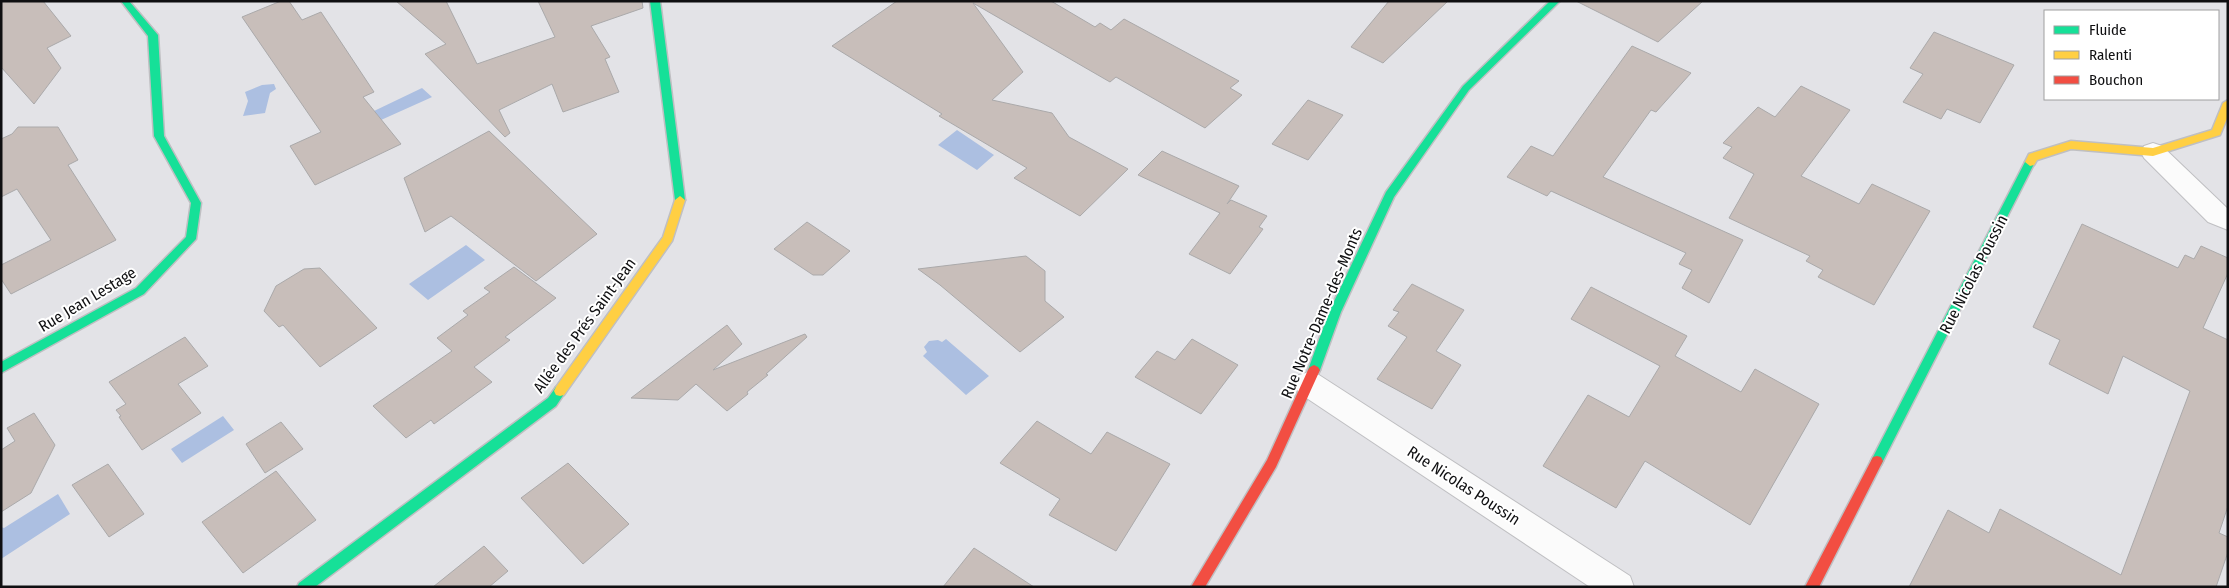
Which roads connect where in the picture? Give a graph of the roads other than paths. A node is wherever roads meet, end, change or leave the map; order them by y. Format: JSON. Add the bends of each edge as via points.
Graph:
{"nodes":[{"id":1,"x":655,"y":1,"type":"edge"},
{"id":2,"x":1556,"y":1,"type":"edge"},
{"id":3,"x":125,"y":2,"type":"edge"},
{"id":4,"x":2228,"y":103,"type":"edge"},
{"id":5,"x":2153,"y":152,"type":"junction"},
{"id":6,"x":2228,"y":220,"type":"edge"},
{"id":7,"x":1,"y":368,"type":"edge"},
{"id":8,"x":1309,"y":384,"type":"junction"},
{"id":9,"x":304,"y":587,"type":"edge"},
{"id":10,"x":1198,"y":587,"type":"edge"},
{"id":11,"x":1618,"y":587,"type":"edge"},
{"id":12,"x":1812,"y":587,"type":"edge"}],
"edges":[{"from":1,"to":9,"type":"street","name":"Allée des Prés Saint-Jean","via":[[680,200],[668,238],[552,402]]},
{"from":2,"to":8,"type":"street","name":"Rue Notre-Dame-des-Monts","via":[[1466,88],[1390,195],[1336,312]]},
{"from":3,"to":7,"type":"street","name":"Rue Jean Lestage","via":[[153,35],[159,136],[196,203],[191,239],[140,291]]},
{"from":4,"to":5,"type":"street","name":"Rue Nicolas Poussin","via":[[2216,132]]},
{"from":5,"to":6,"type":"street","via":[[2217,215]]},
{"from":5,"to":12,"type":"street","name":"Rue Nicolas Poussin","via":[[2071,145],[2033,156]]},
{"from":8,"to":10,"type":"street","name":"Rue Notre-Dame-des-Monts","via":[[1272,463]]},
{"from":8,"to":11,"type":"street","name":"Rue Nicolas Poussin"}]}
